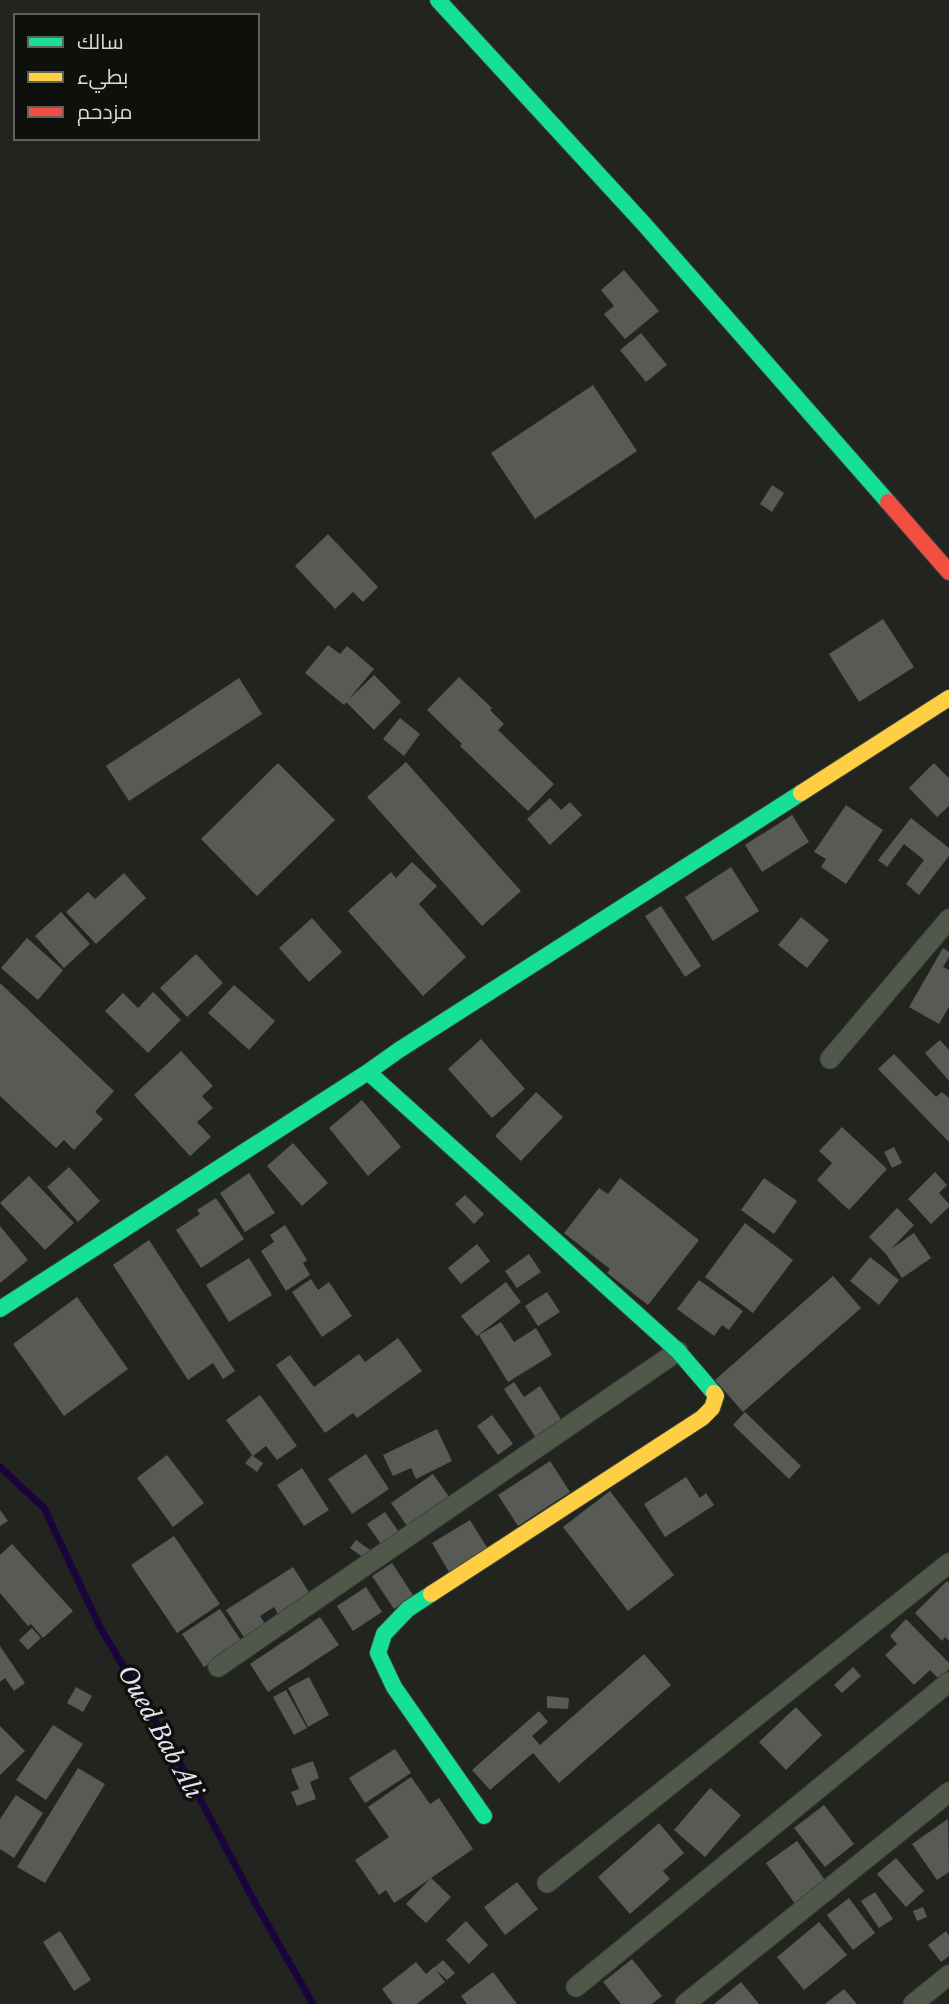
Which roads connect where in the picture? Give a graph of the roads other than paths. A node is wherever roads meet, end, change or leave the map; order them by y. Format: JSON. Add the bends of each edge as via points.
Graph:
{"nodes":[{"id":1,"x":438,"y":0,"type":"edge"},
{"id":2,"x":949,"y":572,"type":"edge"},
{"id":3,"x":949,"y":698,"type":"edge"},
{"id":4,"x":949,"y":919,"type":"edge"},
{"id":5,"x":830,"y":1059,"type":"dead end"},
{"id":6,"x":368,"y":1072,"type":"junction"},
{"id":7,"x":0,"y":1309,"type":"edge"},
{"id":8,"x":678,"y":1351,"type":"junction"},
{"id":9,"x":949,"y":1563,"type":"edge"},
{"id":10,"x":218,"y":1667,"type":"dead end"},
{"id":11,"x":949,"y":1682,"type":"edge"},
{"id":12,"x":949,"y":1792,"type":"edge"},
{"id":13,"x":484,"y":1816,"type":"dead end"},
{"id":14,"x":547,"y":1883,"type":"dead end"},
{"id":15,"x":949,"y":1975,"type":"edge"},
{"id":16,"x":576,"y":1987,"type":"dead end"},
{"id":17,"x":685,"y":2004,"type":"edge"},
{"id":18,"x":913,"y":2004,"type":"edge"}],
"edges":[{"from":1,"to":2,"type":"street","via":[[644,224]]},
{"from":3,"to":6,"type":"street"},
{"from":4,"to":5,"type":"street"},
{"from":6,"to":7,"type":"street"},
{"from":6,"to":8,"type":"street"},
{"from":8,"to":10,"type":"street"},
{"from":8,"to":13,"type":"street","via":[[716,1396],[702,1418],[408,1609],[384,1634],[378,1653],[394,1687]]},
{"from":9,"to":14,"type":"street"},
{"from":11,"to":16,"type":"street"},
{"from":12,"to":17,"type":"street"},
{"from":15,"to":18,"type":"street"}]}
